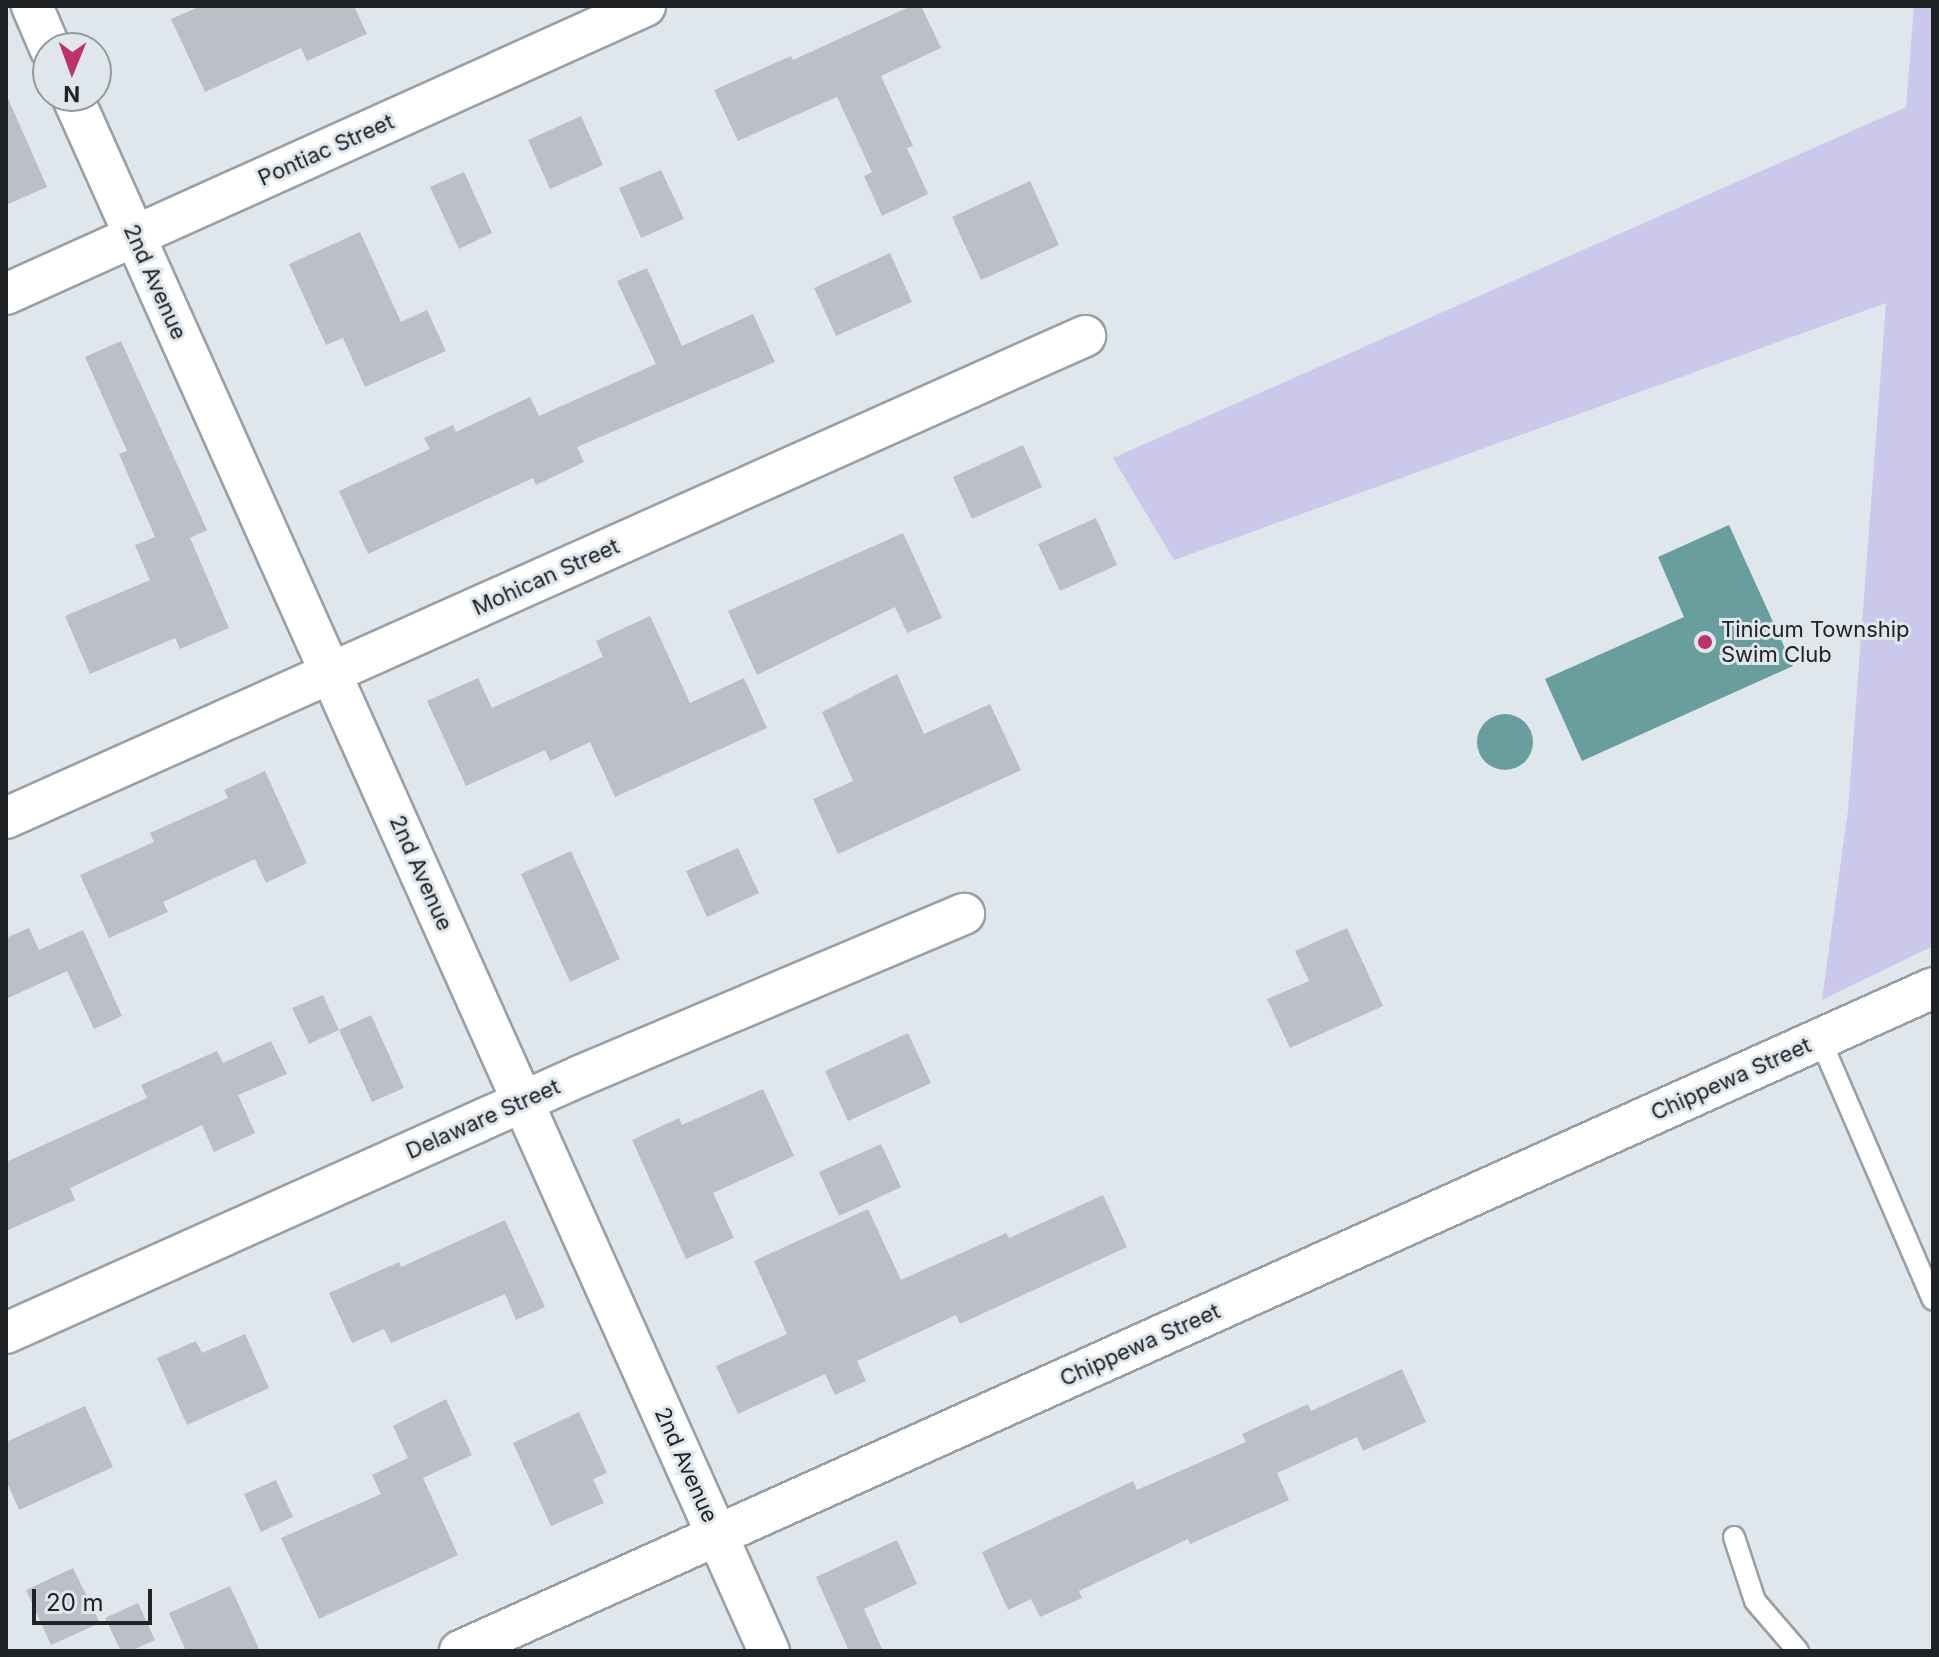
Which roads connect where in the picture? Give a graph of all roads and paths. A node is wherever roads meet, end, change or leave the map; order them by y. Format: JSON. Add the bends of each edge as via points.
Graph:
{"nodes":[{"id":1,"x":32,"y":6,"type":"edge"},
{"id":2,"x":645,"y":6,"type":"edge"},
{"id":3,"x":43,"y":32,"type":"edge"},
{"id":4,"x":79,"y":112,"type":"edge"},
{"id":5,"x":135,"y":236,"type":"junction"},
{"id":6,"x":6,"y":294,"type":"edge"},
{"id":7,"x":1085,"y":336,"type":"dead end"},
{"id":8,"x":331,"y":673,"type":"junction"},
{"id":9,"x":6,"y":818,"type":"edge"},
{"id":10,"x":964,"y":914,"type":"dead end"},
{"id":11,"x":1933,"y":988,"type":"edge"},
{"id":12,"x":1820,"y":1039,"type":"junction"},
{"id":13,"x":523,"y":1101,"type":"junction"},
{"id":14,"x":1933,"y":1300,"type":"edge"},
{"id":15,"x":6,"y":1333,"type":"edge"},
{"id":16,"x":717,"y":1535,"type":"junction"},
{"id":17,"x":1734,"y":1537,"type":"dead end"},
{"id":18,"x":460,"y":1651,"type":"edge"},
{"id":19,"x":769,"y":1651,"type":"edge"},
{"id":20,"x":1798,"y":1651,"type":"edge"}],
"edges":[{"from":1,"to":3,"type":"street"},
{"from":2,"to":5,"type":"street","name":"Pontiac Street"},
{"from":4,"to":5,"type":"street","name":"2nd Avenue"},
{"from":5,"to":6,"type":"street","name":"Pontiac Street"},
{"from":5,"to":8,"type":"street","name":"2nd Avenue"},
{"from":7,"to":8,"type":"street","name":"Mohican Street"},
{"from":8,"to":9,"type":"street","name":"Mohican Street"},
{"from":8,"to":13,"type":"street","name":"2nd Avenue"},
{"from":10,"to":13,"type":"street","name":"Delaware Street"},
{"from":11,"to":12,"type":"street"},
{"from":12,"to":14,"type":"lane"},
{"from":12,"to":16,"type":"street","name":"Chippewa Street"},
{"from":13,"to":15,"type":"street","name":"Delaware Street"},
{"from":13,"to":16,"type":"street","name":"2nd Avenue"},
{"from":16,"to":18,"type":"street","name":"Chippewa Street"},
{"from":16,"to":19,"type":"street","name":"2nd Avenue"},
{"from":17,"to":20,"type":"lane","via":[[1755,1601]]}]}
